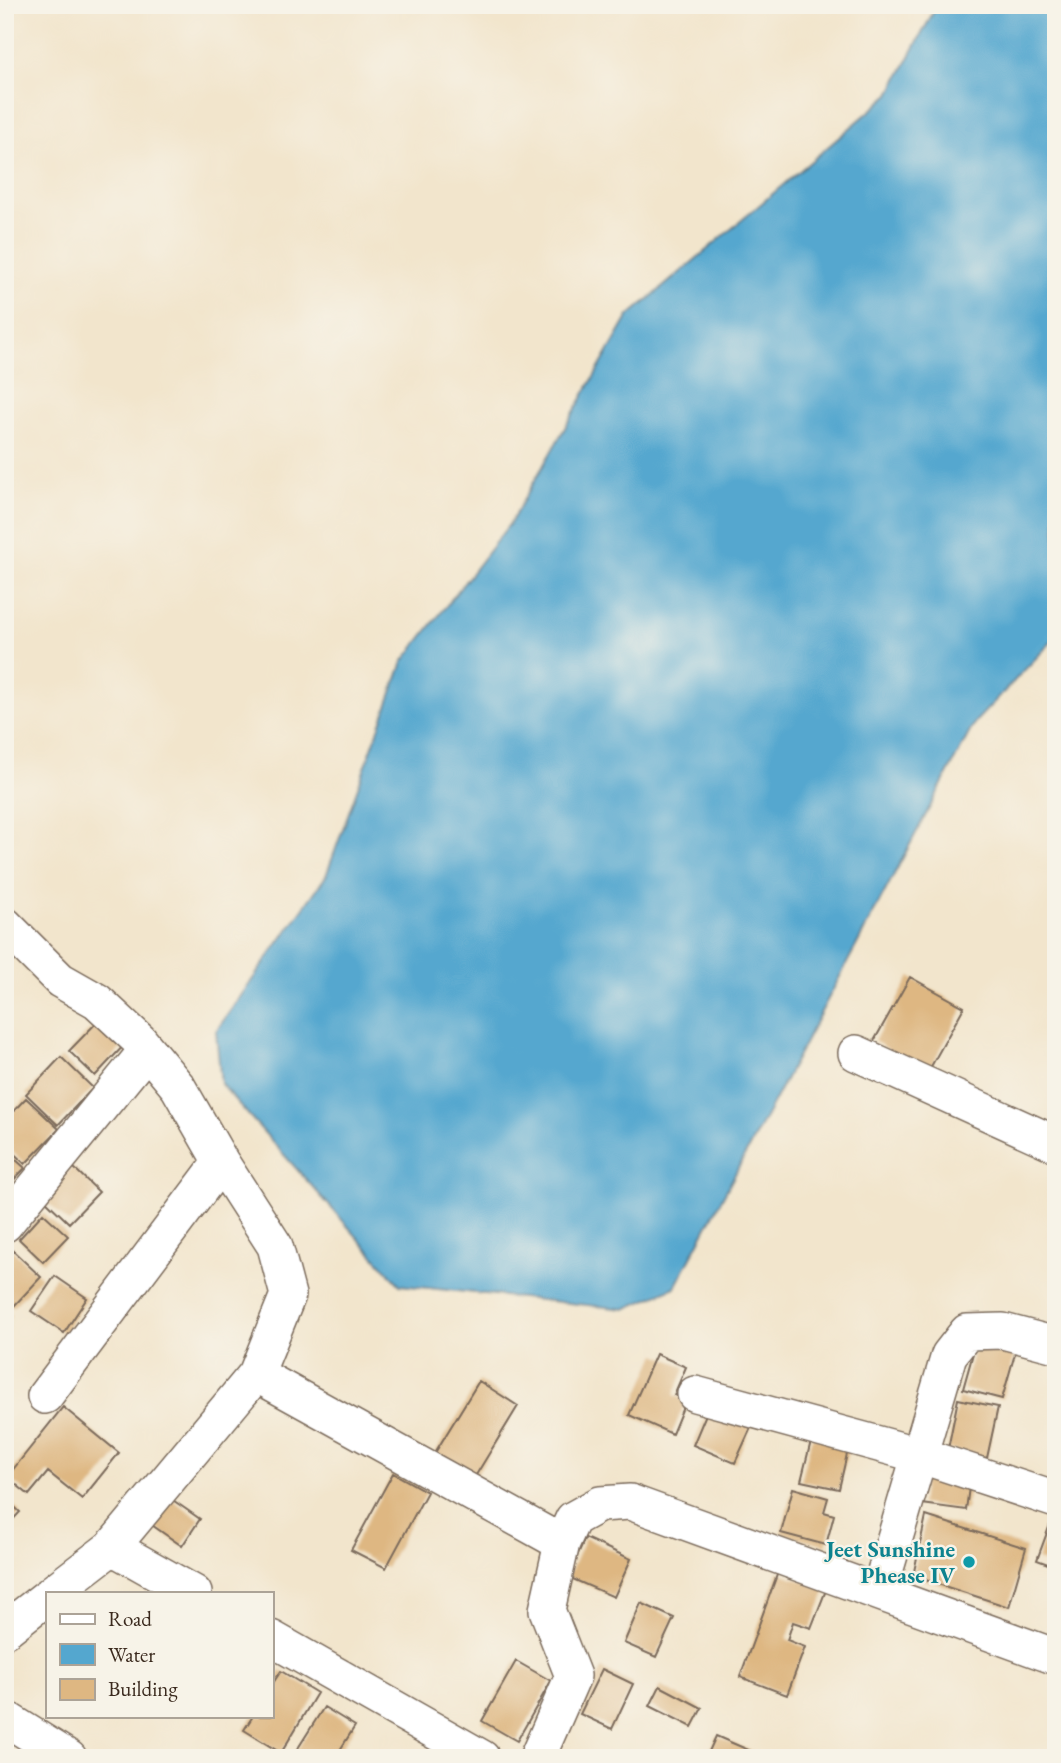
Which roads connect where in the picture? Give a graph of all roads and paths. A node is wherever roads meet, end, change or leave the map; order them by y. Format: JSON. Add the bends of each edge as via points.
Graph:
{"nodes":[{"id":1,"x":7,"y":932,"type":"edge"},
{"id":2,"x":147,"y":1050,"type":"junction"},
{"id":3,"x":856,"y":1053,"type":"dead end"},
{"id":4,"x":1056,"y":1144,"type":"edge"},
{"id":5,"x":220,"y":1162,"type":"junction"},
{"id":6,"x":5,"y":1224,"type":"edge"},
{"id":7,"x":1056,"y":1345,"type":"edge"},
{"id":8,"x":256,"y":1374,"type":"junction"},
{"id":9,"x":695,"y":1394,"type":"dead end"},
{"id":10,"x":45,"y":1396,"type":"dead end"},
{"id":11,"x":919,"y":1455,"type":"junction"},
{"id":12,"x":1056,"y":1500,"type":"edge"},
{"id":13,"x":562,"y":1543,"type":"junction"},
{"id":14,"x":112,"y":1546,"type":"junction"},
{"id":15,"x":53,"y":1592,"type":"edge"},
{"id":16,"x":192,"y":1592,"type":"edge"},
{"id":17,"x":879,"y":1592,"type":"junction"},
{"id":18,"x":46,"y":1598,"type":"edge"},
{"id":19,"x":5,"y":1630,"type":"edge"},
{"id":20,"x":273,"y":1638,"type":"edge"},
{"id":21,"x":1056,"y":1657,"type":"edge"},
{"id":22,"x":5,"y":1718,"type":"edge"},
{"id":23,"x":69,"y":1758,"type":"edge"},
{"id":24,"x":482,"y":1758,"type":"edge"},
{"id":25,"x":537,"y":1758,"type":"edge"}],
"edges":[{"from":1,"to":2,"type":"street","via":[[60,980],[97,1001]]},
{"from":2,"to":5,"type":"street","via":[[178,1087]]},
{"from":2,"to":6,"type":"street"},
{"from":3,"to":4,"type":"street"},
{"from":5,"to":8,"type":"street","via":[[275,1246],[288,1295]]},
{"from":5,"to":10,"type":"street"},
{"from":7,"to":11,"type":"street","via":[[1003,1331],[967,1332],[949,1355]]},
{"from":8,"to":13,"type":"street"},
{"from":8,"to":14,"type":"street"},
{"from":9,"to":11,"type":"street"},
{"from":11,"to":12,"type":"street"},
{"from":11,"to":17,"type":"street"},
{"from":13,"to":17,"type":"street","via":[[573,1519],[600,1504],[630,1502]]},
{"from":13,"to":25,"type":"street","via":[[547,1610],[573,1676]]},
{"from":14,"to":15,"type":"street"},
{"from":14,"to":16,"type":"street"},
{"from":17,"to":21,"type":"street"},
{"from":18,"to":19,"type":"street"},
{"from":20,"to":24,"type":"street"},
{"from":22,"to":23,"type":"street"}]}
